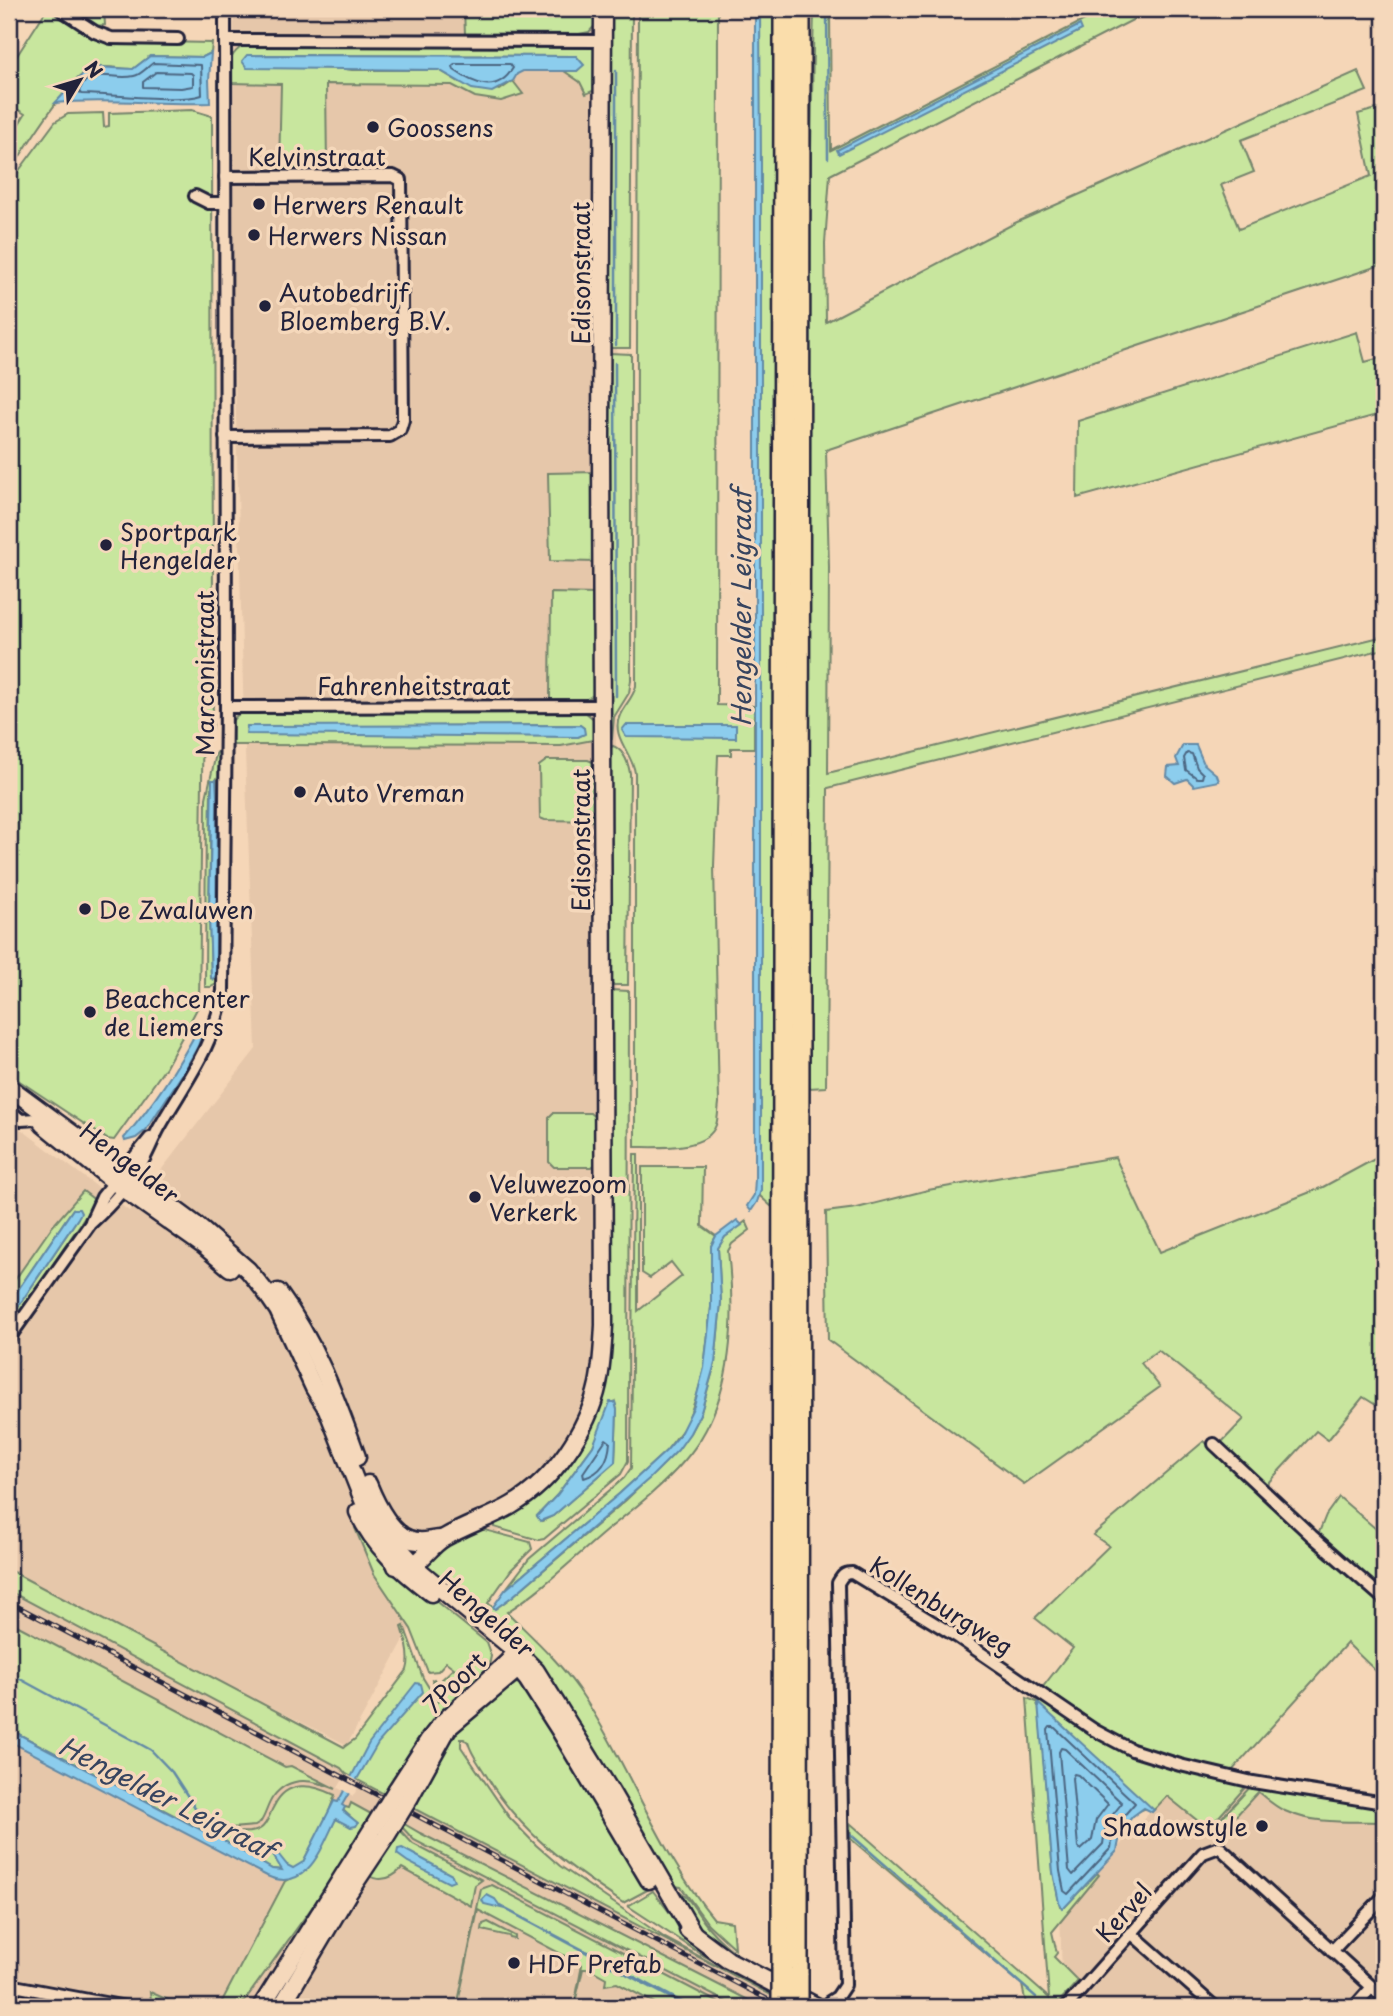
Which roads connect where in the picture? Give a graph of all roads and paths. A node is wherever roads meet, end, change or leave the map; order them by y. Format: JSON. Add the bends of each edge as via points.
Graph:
{"nodes":[{"id":1,"x":60,"y":9,"type":"edge"},
{"id":2,"x":225,"y":9,"type":"edge"},
{"id":3,"x":603,"y":9,"type":"edge"},
{"id":4,"x":783,"y":9,"type":"edge"},
{"id":5,"x":800,"y":9,"type":"edge"},
{"id":6,"x":178,"y":39,"type":"dead end"},
{"id":7,"x":225,"y":40,"type":"junction"},
{"id":8,"x":603,"y":41,"type":"junction"},
{"id":9,"x":225,"y":177,"type":"junction"},
{"id":10,"x":195,"y":196,"type":"dead end"},
{"id":11,"x":225,"y":203,"type":"junction"},
{"id":12,"x":225,"y":437,"type":"junction"},
{"id":13,"x":603,"y":705,"type":"junction"},
{"id":14,"x":226,"y":707,"type":"junction"},
{"id":15,"x":9,"y":1087,"type":"edge"},
{"id":16,"x":9,"y":1096,"type":"edge"},
{"id":17,"x":9,"y":1110,"type":"edge"},
{"id":18,"x":37,"y":1119,"type":"junction"},
{"id":19,"x":122,"y":1179,"type":"junction"},
{"id":20,"x":233,"y":1256,"type":"junction"},
{"id":21,"x":285,"y":1329,"type":"junction"},
{"id":22,"x":9,"y":1338,"type":"edge"},
{"id":23,"x":314,"y":1388,"type":"junction"},
{"id":24,"x":1214,"y":1444,"type":"dead end"},
{"id":25,"x":410,"y":1539,"type":"junction"},
{"id":26,"x":441,"y":1539,"type":"junction"},
{"id":27,"x":418,"y":1562,"type":"junction"},
{"id":28,"x":396,"y":1566,"type":"junction"},
{"id":29,"x":1384,"y":1599,"type":"edge"},
{"id":30,"x":518,"y":1662,"type":"junction"},
{"id":31,"x":1384,"y":1803,"type":"edge"},
{"id":32,"x":379,"y":1833,"type":"junction"},
{"id":33,"x":1384,"y":1896,"type":"edge"},
{"id":34,"x":1131,"y":1933,"type":"junction"},
{"id":35,"x":1332,"y":1951,"type":"junction"},
{"id":36,"x":790,"y":1971,"type":"junction"},
{"id":37,"x":9,"y":1985,"type":"edge"},
{"id":38,"x":1372,"y":1987,"type":"junction"},
{"id":39,"x":1384,"y":1998,"type":"edge"},
{"id":40,"x":813,"y":2005,"type":"edge"},
{"id":41,"x":126,"y":2007,"type":"edge"},
{"id":42,"x":261,"y":2007,"type":"edge"},
{"id":43,"x":281,"y":2007,"type":"edge"},
{"id":44,"x":782,"y":2007,"type":"edge"},
{"id":45,"x":1066,"y":2007,"type":"edge"},
{"id":46,"x":1215,"y":2007,"type":"edge"},
{"id":47,"x":1354,"y":2007,"type":"edge"}],
"edges":[{"from":1,"to":6,"type":"street","via":[[111,38]]},
{"from":2,"to":7,"type":"street","name":"Marconistraat"},
{"from":3,"to":8,"type":"street","name":"Edisonstraat"},
{"from":4,"to":36,"type":"highway"},
{"from":5,"to":36,"type":"highway"},
{"from":7,"to":8,"type":"street"},
{"from":7,"to":9,"type":"street","name":"Marconistraat"},
{"from":8,"to":13,"type":"street","name":"Edisonstraat"},
{"from":9,"to":11,"type":"street","name":"Marconistraat"},
{"from":9,"to":12,"type":"street","name":"Kelvinstraat","via":[[393,176],[401,180],[403,420],[400,430],[390,436]]},
{"from":10,"to":11,"type":"street","via":[[209,203]]},
{"from":11,"to":12,"type":"street","name":"Marconistraat"},
{"from":12,"to":14,"type":"street","name":"Marconistraat"},
{"from":13,"to":14,"type":"street","name":"Fahrenheitstraat"},
{"from":13,"to":26,"type":"street","name":"Edisonstraat","via":[[604,1325],[598,1385],[580,1431],[541,1482],[515,1503]]},
{"from":14,"to":19,"type":"street","name":"Marconistraat","via":[[223,991],[214,1031],[200,1061]]},
{"from":15,"to":19,"type":"street","name":"Hengelder"},
{"from":16,"to":18,"type":"street","name":"Hengelder"},
{"from":17,"to":18,"type":"street","name":"Hengelder","via":[[21,1119]]},
{"from":18,"to":19,"type":"street","name":"Hengelder"},
{"from":19,"to":20,"type":"street","name":"Hengelder","via":[[196,1225]]},
{"from":19,"to":21,"type":"street","name":"Hengelder","via":[[217,1256]]},
{"from":19,"to":22,"type":"street","name":"Marconistraat","via":[[102,1197],[90,1224]]},
{"from":20,"to":21,"type":"street","name":"Hengelder","via":[[265,1291]]},
{"from":20,"to":25,"type":"street","name":"Hengelder","via":[[244,1255],[255,1264],[301,1325],[318,1355],[372,1495],[384,1516]]},
{"from":21,"to":23,"type":"street","name":"Hengelder"},
{"from":23,"to":27,"type":"street","name":"Hengelder","via":[[373,1520]]},
{"from":23,"to":28,"type":"street","name":"Hengelder","via":[[360,1516]]},
{"from":24,"to":29,"type":"street"},
{"from":25,"to":26,"type":"street","name":"Hengelder"},
{"from":25,"to":27,"type":"street","name":"Hengelder","via":[[420,1552]]},
{"from":26,"to":27,"type":"street","name":"Edisonstraat"},
{"from":27,"to":28,"type":"street"},
{"from":27,"to":30,"type":"street","name":"Hengelder","via":[[440,1589],[482,1621]]},
{"from":28,"to":30,"type":"street","name":"Hengelder"},
{"from":30,"to":32,"type":"street","name":"7Poort","bridge":true,"via":[[443,1722],[428,1741]]},
{"from":30,"to":40,"type":"street","name":"Hengelder","via":[[552,1694],[694,1935],[727,1960]]},
{"from":31,"to":40,"type":"street","name":"Kollenburgweg","via":[[1254,1782],[1132,1750],[1094,1730],[959,1637],[846,1573],[838,1583],[845,1985],[837,1997]]},
{"from":32,"to":42,"type":"street","name":"7Poort"},
{"from":32,"to":43,"type":"street","name":"7Poort"},
{"from":33,"to":35,"type":"street"},
{"from":34,"to":35,"type":"street","name":"Kervel","via":[[1203,1853],[1219,1847]]},
{"from":34,"to":45,"type":"street","name":"Kervel"},
{"from":34,"to":46,"type":"street"},
{"from":35,"to":38,"type":"street"},
{"from":36,"to":40,"type":"highway","bridge":true},
{"from":36,"to":44,"type":"highway","bridge":true},
{"from":37,"to":41,"type":"street"},
{"from":38,"to":39,"type":"street"},
{"from":38,"to":47,"type":"street"}]}
